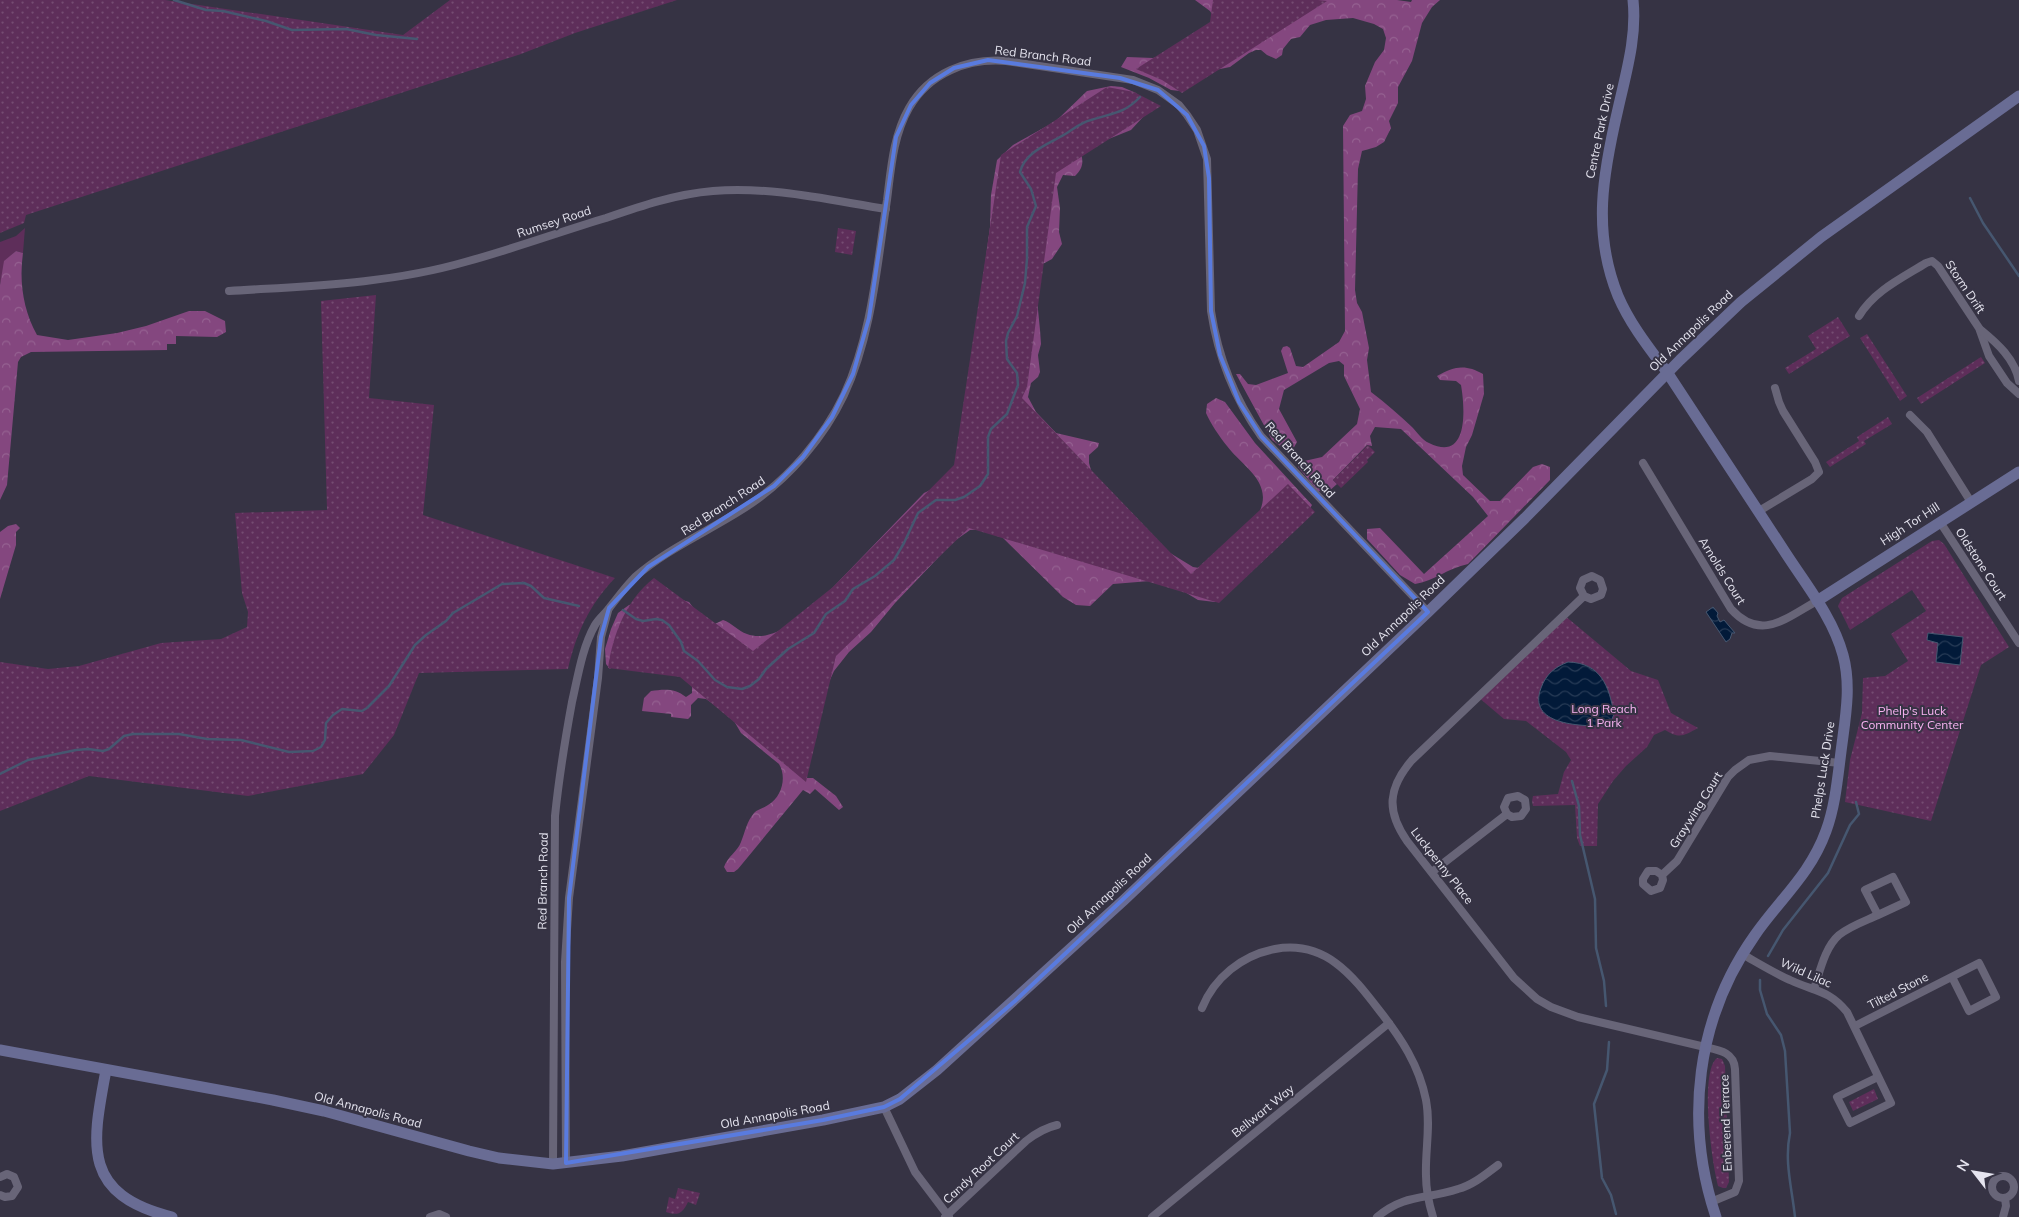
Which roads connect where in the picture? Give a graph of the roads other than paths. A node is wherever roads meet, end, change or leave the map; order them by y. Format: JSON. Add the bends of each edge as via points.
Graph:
{"nodes":[{"id":1,"x":1633,"y":0,"type":"edge"},
{"id":2,"x":2019,"y":96,"type":"edge"},
{"id":3,"x":886,"y":209,"type":"junction"},
{"id":4,"x":229,"y":291,"type":"dead end"},
{"id":5,"x":1859,"y":316,"type":"dead end"},
{"id":6,"x":1980,"y":328,"type":"junction"},
{"id":7,"x":1668,"y":372,"type":"junction"},
{"id":8,"x":2019,"y":381,"type":"edge"},
{"id":9,"x":1775,"y":388,"type":"dead end"},
{"id":10,"x":2019,"y":394,"type":"edge"},
{"id":11,"x":1910,"y":415,"type":"dead end"},
{"id":12,"x":1643,"y":463,"type":"dead end"},
{"id":13,"x":2019,"y":472,"type":"edge"},
{"id":14,"x":1971,"y":502,"type":"junction"},
{"id":15,"x":1759,"y":511,"type":"junction"},
{"id":16,"x":1940,"y":522,"type":"junction"},
{"id":17,"x":1584,"y":596,"type":"dead end"},
{"id":18,"x":1817,"y":600,"type":"junction"},
{"id":19,"x":609,"y":608,"type":"junction"},
{"id":20,"x":1428,"y":612,"type":"junction"},
{"id":21,"x":2019,"y":643,"type":"edge"},
{"id":22,"x":1840,"y":763,"type":"junction"},
{"id":23,"x":1507,"y":814,"type":"dead end"},
{"id":24,"x":1432,"y":872,"type":"junction"},
{"id":25,"x":1662,"y":875,"type":"dead end"},
{"id":26,"x":1878,"y":916,"type":"junction"},
{"id":27,"x":1742,"y":954,"type":"junction"},
{"id":28,"x":1952,"y":977,"type":"junction"},
{"id":29,"x":1814,"y":988,"type":"junction"},
{"id":30,"x":1202,"y":1008,"type":"dead end"},
{"id":31,"x":1389,"y":1023,"type":"junction"},
{"id":32,"x":1854,"y":1026,"type":"junction"},
{"id":33,"x":1705,"y":1046,"type":"junction"},
{"id":34,"x":0,"y":1050,"type":"edge"},
{"id":35,"x":106,"y":1070,"type":"junction"},
{"id":36,"x":1878,"y":1077,"type":"junction"},
{"id":37,"x":884,"y":1107,"type":"junction"},
{"id":38,"x":1057,"y":1126,"type":"dead end"},
{"id":39,"x":566,"y":1163,"type":"junction"},
{"id":40,"x":552,"y":1164,"type":"junction"},
{"id":41,"x":1498,"y":1165,"type":"dead end"},
{"id":42,"x":0,"y":1177,"type":"edge"},
{"id":43,"x":0,"y":1195,"type":"edge"},
{"id":44,"x":1428,"y":1195,"type":"junction"},
{"id":45,"x":2005,"y":1198,"type":"dead end"},
{"id":46,"x":1711,"y":1202,"type":"junction"},
{"id":47,"x":947,"y":1216,"type":"edge"},
{"id":48,"x":168,"y":1217,"type":"edge"},
{"id":49,"x":430,"y":1217,"type":"edge"},
{"id":50,"x":446,"y":1217,"type":"edge"},
{"id":51,"x":1152,"y":1217,"type":"edge"},
{"id":52,"x":1377,"y":1217,"type":"edge"},
{"id":53,"x":1433,"y":1217,"type":"edge"},
{"id":54,"x":1716,"y":1217,"type":"edge"},
{"id":55,"x":2003,"y":1217,"type":"edge"}],
"edges":[{"from":1,"to":7,"type":"main road","name":"Centre Park Drive","via":[[1633,39],[1603,182],[1602,230],[1618,296],[1640,336]]},
{"from":2,"to":7,"type":"main road","name":"Old Annapolis Road","via":[[1788,263],[1741,302]]},
{"from":3,"to":4,"type":"street","name":"Rumsey Road","via":[[786,194],[713,191],[642,206],[432,270],[331,285]]},
{"from":3,"to":19,"type":"street","name":"Red Branch Road","via":[[863,343],[843,398],[822,432],[774,486],[648,567],[634,578]]},
{"from":3,"to":20,"type":"street","name":"Red Branch Road","via":[[896,137],[905,115],[930,83],[954,68],[988,60],[1006,61],[1133,80],[1168,97],[1197,130],[1207,159],[1211,311],[1220,355],[1233,389],[1261,436]]},
{"from":5,"to":6,"type":"street","name":"Storm Drift","via":[[1879,293],[1932,261]]},
{"from":6,"to":8,"type":"street","name":"Storm Drift","via":[[2000,346]]},
{"from":6,"to":10,"type":"street","name":"Storm Drift","via":[[1989,356],[2007,383]]},
{"from":7,"to":15,"type":"main road","name":"Phelps Luck Drive"},
{"from":7,"to":20,"type":"main road","name":"Old Annapolis Road"},
{"from":9,"to":15,"type":"street","via":[[1783,411],[1819,472]]},
{"from":11,"to":14,"type":"street","via":[[1927,432]]},
{"from":12,"to":18,"type":"street","name":"Arnolds Court","via":[[1731,609],[1742,619],[1759,626],[1779,623]]},
{"from":13,"to":14,"type":"main road","name":"High Tor Hill"},
{"from":14,"to":16,"type":"main road","name":"High Tor Hill"},
{"from":15,"to":18,"type":"main road","name":"Phelps Luck Drive"},
{"from":16,"to":18,"type":"main road","name":"High Tor Hill"},
{"from":16,"to":21,"type":"street","name":"Oldstone Court"},
{"from":17,"to":24,"type":"street","name":"Luckpenny Place","via":[[1402,771],[1394,790],[1392,809],[1400,830]]},
{"from":18,"to":22,"type":"main road","name":"Phelps Luck Drive","via":[[1840,643],[1846,666],[1847,698]]},
{"from":19,"to":39,"type":"street","name":"Red Branch Road","via":[[601,637],[569,898],[565,962]]},
{"from":19,"to":40,"type":"street","name":"Red Branch Road","via":[[596,624],[583,654],[560,766],[554,852]]},
{"from":20,"to":37,"type":"main road","name":"Old Annapolis Road","via":[[988,1026],[916,1088]]},
{"from":22,"to":25,"type":"street","name":"Graywing Court","via":[[1770,756],[1741,765],[1728,777],[1677,861]]},
{"from":22,"to":27,"type":"main road","name":"Phelps Luck Drive","via":[[1832,813],[1819,848],[1797,884]]},
{"from":23,"to":24,"type":"street"},
{"from":24,"to":33,"type":"street","name":"Luckpenny Place","via":[[1514,978],[1537,999],[1578,1016]]},
{"from":26,"to":26,"type":"street","via":[[1865,890],[1893,877],[1906,902]]},
{"from":26,"to":29,"type":"street","via":[[1846,931],[1834,941]]},
{"from":27,"to":29,"type":"street","name":"Wild Lilac","via":[[1790,980]]},
{"from":27,"to":33,"type":"main road","name":"Phelps Luck Drive","via":[[1721,997]]},
{"from":28,"to":28,"type":"street","name":"Tilted Stone","via":[[1969,1011],[1996,997],[1979,963]]},
{"from":28,"to":32,"type":"street","name":"Tilted Stone"},
{"from":29,"to":32,"type":"street","name":"Wild Lilac","via":[[1840,1004]]},
{"from":30,"to":31,"type":"street","via":[[1214,985],[1243,960],[1268,950],[1294,948],[1322,954],[1345,969]]},
{"from":31,"to":44,"type":"street","via":[[1409,1052],[1424,1093],[1428,1121]]},
{"from":31,"to":51,"type":"street","name":"Bellwart Way"},
{"from":32,"to":36,"type":"street","name":"Wild Lilac"},
{"from":33,"to":46,"type":"main road","name":"Phelps Luck Drive","via":[[1698,1128],[1700,1156]]},
{"from":33,"to":46,"type":"street","name":"Enberend Terrace","via":[[1722,1051],[1735,1062],[1739,1181],[1735,1192]]},
{"from":34,"to":35,"type":"main road","name":"Old Annapolis Road"},
{"from":35,"to":40,"type":"main road","name":"Old Annapolis Road","via":[[273,1100],[499,1158]]},
{"from":35,"to":48,"type":"main road","via":[[96,1123],[99,1162],[104,1174],[125,1198]]},
{"from":36,"to":36,"type":"street","name":"Wild Lilac","via":[[1891,1103],[1850,1123],[1837,1097]]},
{"from":37,"to":39,"type":"main road","name":"Old Annapolis Road","via":[[622,1156]]},
{"from":37,"to":47,"type":"street","via":[[915,1172]]},
{"from":38,"to":47,"type":"street","name":"Candy Root Court","via":[[1042,1130],[1026,1141]]},
{"from":39,"to":40,"type":"main road","name":"Old Annapolis Road"},
{"from":41,"to":44,"type":"street","via":[[1459,1189]]},
{"from":42,"to":43,"type":"street","via":[[7,1174],[14,1177],[18,1187],[12,1196]]},
{"from":44,"to":52,"type":"street","via":[[1394,1204]]},
{"from":44,"to":53,"type":"street"},
{"from":45,"to":55,"type":"street"},
{"from":46,"to":54,"type":"main road","name":"Phelps Luck Drive"},
{"from":49,"to":50,"type":"street","via":[[439,1214]]}]}
